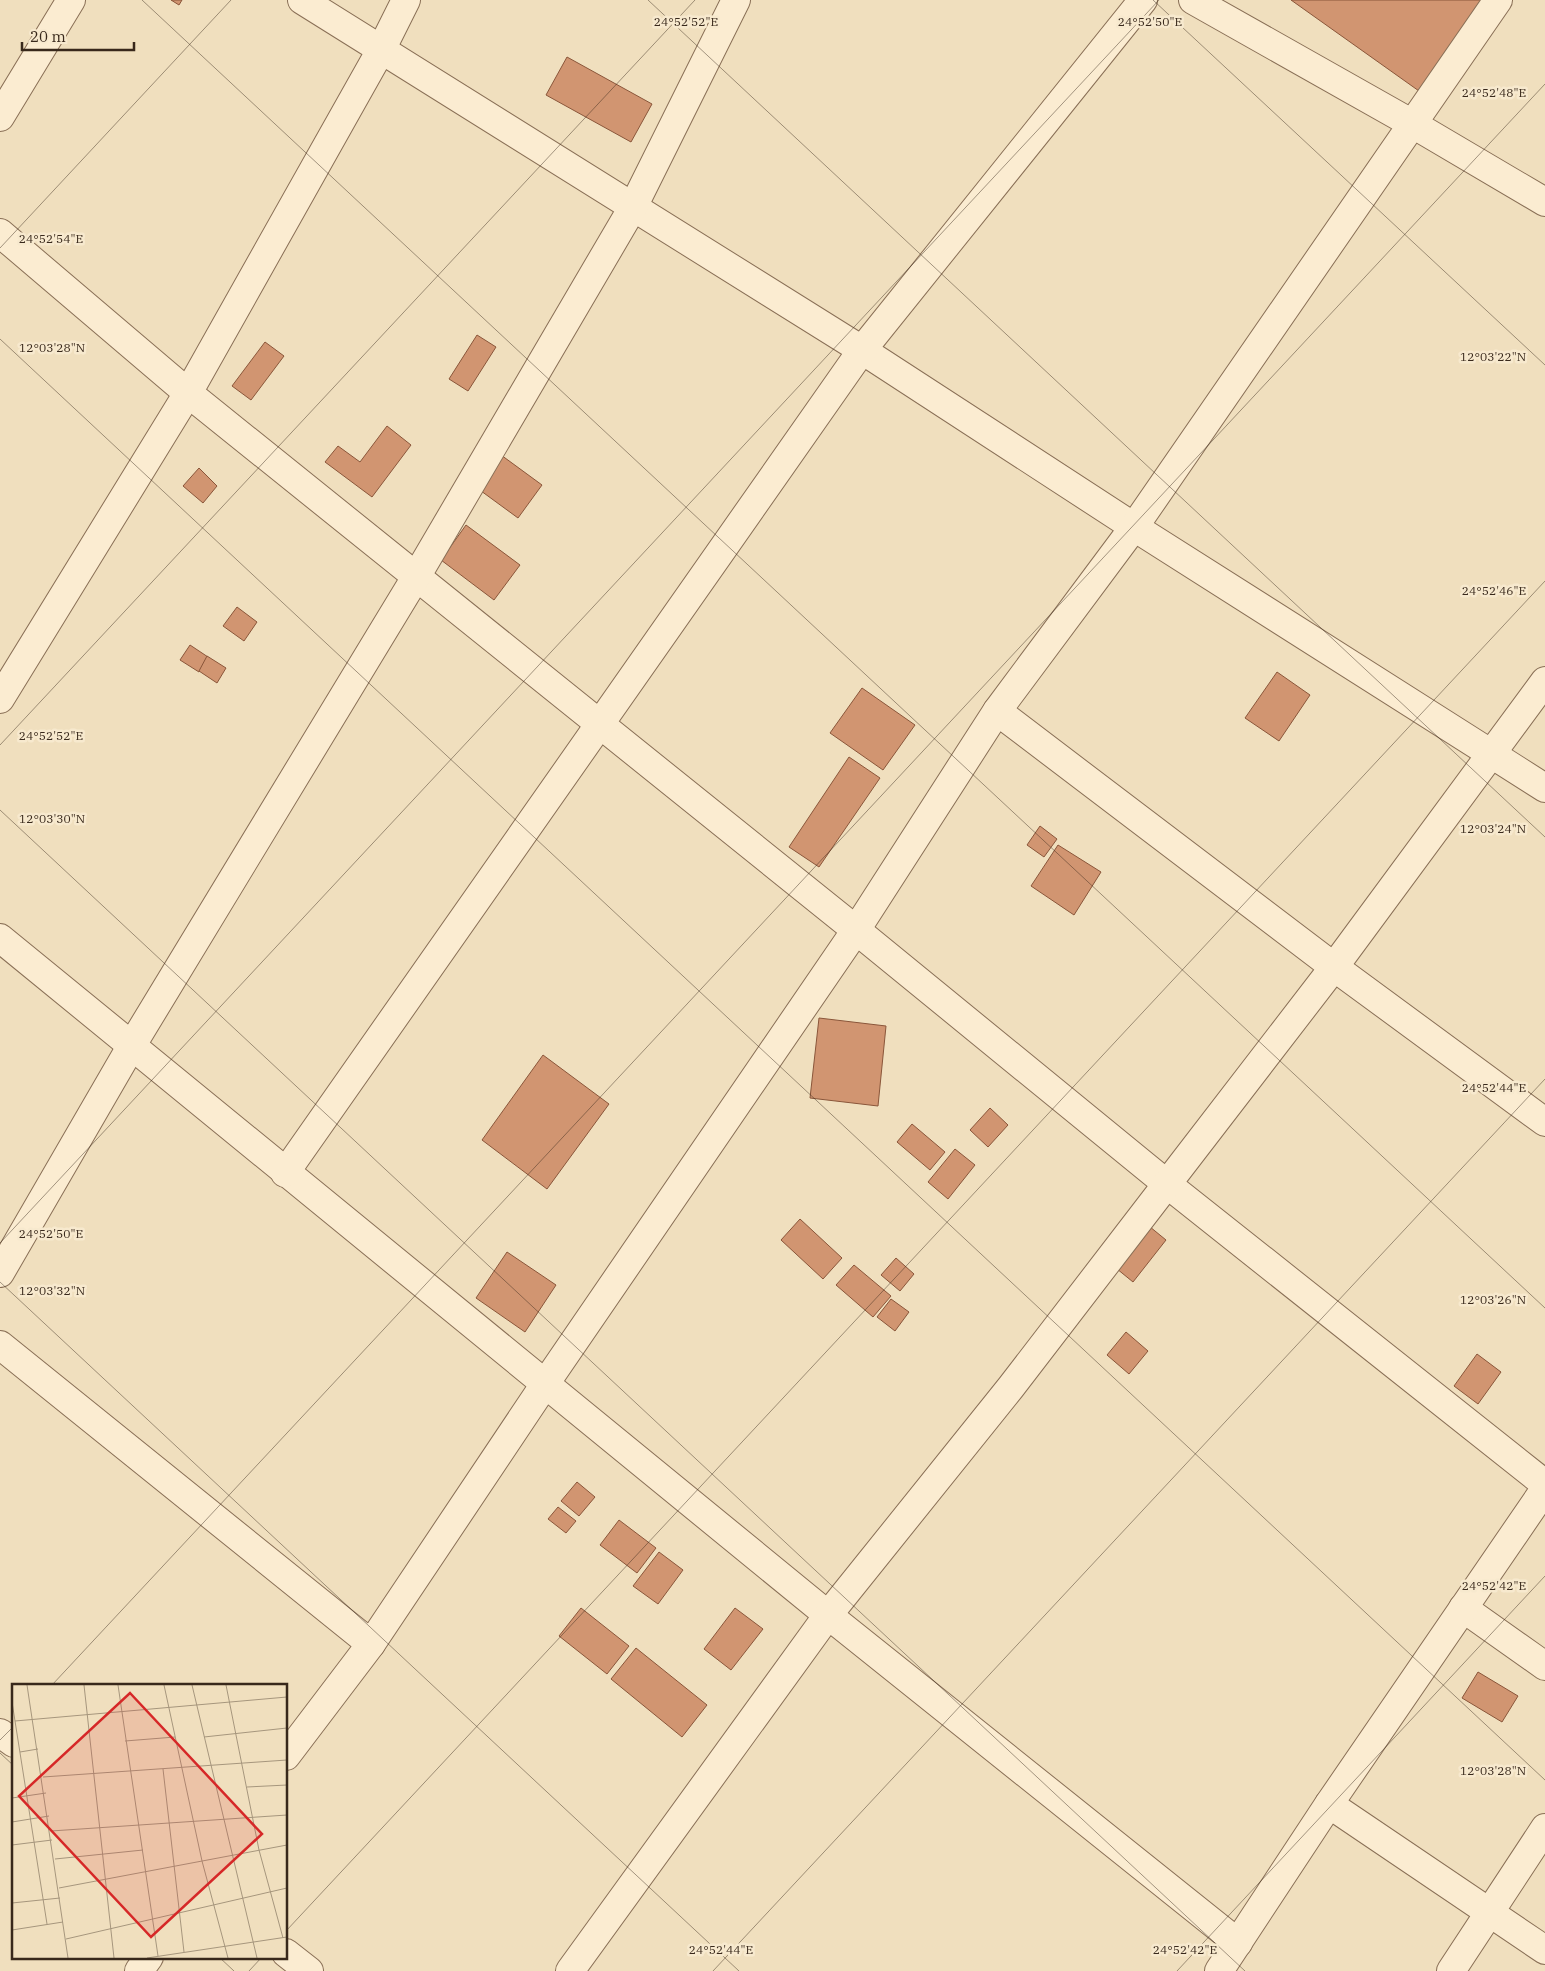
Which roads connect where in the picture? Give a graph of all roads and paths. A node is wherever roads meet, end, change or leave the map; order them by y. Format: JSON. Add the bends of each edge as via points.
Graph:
{"nodes":[{"id":1,"x":71,"y":0,"type":"edge"},
{"id":2,"x":302,"y":0,"type":"edge"},
{"id":3,"x":406,"y":0,"type":"edge"},
{"id":4,"x":736,"y":0,"type":"edge"},
{"id":5,"x":1143,"y":0,"type":"edge"},
{"id":6,"x":1193,"y":0,"type":"edge"},
{"id":7,"x":1498,"y":0,"type":"edge"},
{"id":8,"x":382,"y":48,"type":"junction"},
{"id":9,"x":0,"y":117,"type":"edge"},
{"id":10,"x":1411,"y":123,"type":"junction"},
{"id":11,"x":1545,"y":202,"type":"edge"},
{"id":12,"x":633,"y":207,"type":"junction"},
{"id":13,"x":0,"y":233,"type":"edge"},
{"id":14,"x":862,"y":350,"type":"junction"},
{"id":15,"x":188,"y":393,"type":"junction"},
{"id":16,"x":1134,"y":527,"type":"junction"},
{"id":17,"x":416,"y":577,"type":"junction"},
{"id":18,"x":1545,"y":681,"type":"edge"},
{"id":19,"x":0,"y":699,"type":"edge"},
{"id":20,"x":997,"y":710,"type":"junction"},
{"id":21,"x":599,"y":725,"type":"junction"},
{"id":22,"x":1492,"y":755,"type":"junction"},
{"id":23,"x":1545,"y":788,"type":"edge"},
{"id":24,"x":856,"y":930,"type":"junction"},
{"id":25,"x":0,"y":938,"type":"edge"},
{"id":26,"x":1334,"y":967,"type":"junction"},
{"id":27,"x":132,"y":1045,"type":"junction"},
{"id":28,"x":1545,"y":1122,"type":"edge"},
{"id":29,"x":285,"y":1173,"type":"junction"},
{"id":30,"x":1168,"y":1184,"type":"junction"},
{"id":31,"x":0,"y":1273,"type":"edge"},
{"id":32,"x":0,"y":1345,"type":"edge"},
{"id":33,"x":544,"y":1384,"type":"junction"},
{"id":34,"x":1545,"y":1484,"type":"edge"},
{"id":35,"x":1545,"y":1489,"type":"edge"},
{"id":36,"x":1463,"y":1608,"type":"junction"},
{"id":37,"x":828,"y":1615,"type":"junction"},
{"id":38,"x":371,"y":1644,"type":"junction"},
{"id":39,"x":1545,"y":1666,"type":"edge"},
{"id":40,"x":0,"y":1733,"type":"edge"},
{"id":41,"x":12,"y":1742,"type":"edge"},
{"id":42,"x":288,"y":1753,"type":"edge"},
{"id":43,"x":1329,"y":1804,"type":"junction"},
{"id":44,"x":1545,"y":1828,"type":"edge"},
{"id":45,"x":1491,"y":1912,"type":"junction"},
{"id":46,"x":1238,"y":1943,"type":"junction"},
{"id":47,"x":1545,"y":1950,"type":"edge"},
{"id":48,"x":288,"y":1955,"type":"edge"},
{"id":49,"x":148,"y":1958,"type":"edge"},
{"id":50,"x":139,"y":1971,"type":"edge"},
{"id":51,"x":309,"y":1971,"type":"edge"},
{"id":52,"x":570,"y":1971,"type":"edge"},
{"id":53,"x":1219,"y":1971,"type":"edge"},
{"id":54,"x":1451,"y":1971,"type":"edge"}],
"edges":[{"from":1,"to":9,"type":"street"},
{"from":2,"to":8,"type":"street"},
{"from":3,"to":8,"type":"street"},
{"from":4,"to":12,"type":"street"},
{"from":5,"to":14,"type":"street"},
{"from":6,"to":10,"type":"street"},
{"from":7,"to":10,"type":"street"},
{"from":8,"to":12,"type":"street"},
{"from":8,"to":15,"type":"street"},
{"from":10,"to":11,"type":"street"},
{"from":10,"to":16,"type":"street"},
{"from":12,"to":14,"type":"street"},
{"from":12,"to":17,"type":"street"},
{"from":13,"to":15,"type":"street"},
{"from":14,"to":16,"type":"street"},
{"from":14,"to":21,"type":"street"},
{"from":15,"to":17,"type":"street"},
{"from":15,"to":19,"type":"street"},
{"from":16,"to":20,"type":"street"},
{"from":16,"to":22,"type":"street"},
{"from":17,"to":21,"type":"street"},
{"from":17,"to":27,"type":"street"},
{"from":18,"to":22,"type":"street"},
{"from":20,"to":24,"type":"street"},
{"from":20,"to":26,"type":"street"},
{"from":21,"to":24,"type":"street"},
{"from":21,"to":29,"type":"street"},
{"from":22,"to":23,"type":"street"},
{"from":22,"to":26,"type":"street"},
{"from":24,"to":30,"type":"street"},
{"from":24,"to":33,"type":"street"},
{"from":25,"to":27,"type":"street"},
{"from":26,"to":28,"type":"street"},
{"from":26,"to":30,"type":"street"},
{"from":27,"to":29,"type":"street"},
{"from":27,"to":31,"type":"street"},
{"from":29,"to":33,"type":"street"},
{"from":30,"to":34,"type":"street"},
{"from":30,"to":37,"type":"street"},
{"from":32,"to":38,"type":"street"},
{"from":33,"to":37,"type":"street"},
{"from":33,"to":38,"type":"street"},
{"from":35,"to":36,"type":"street"},
{"from":36,"to":39,"type":"street"},
{"from":36,"to":43,"type":"street"},
{"from":37,"to":46,"type":"street"},
{"from":37,"to":52,"type":"street"},
{"from":38,"to":42,"type":"street"},
{"from":40,"to":41,"type":"street"},
{"from":43,"to":45,"type":"street"},
{"from":43,"to":46,"type":"street"},
{"from":44,"to":45,"type":"street"},
{"from":45,"to":47,"type":"street"},
{"from":45,"to":54,"type":"street"},
{"from":46,"to":53,"type":"street"},
{"from":48,"to":51,"type":"street"},
{"from":49,"to":50,"type":"street"}]}
